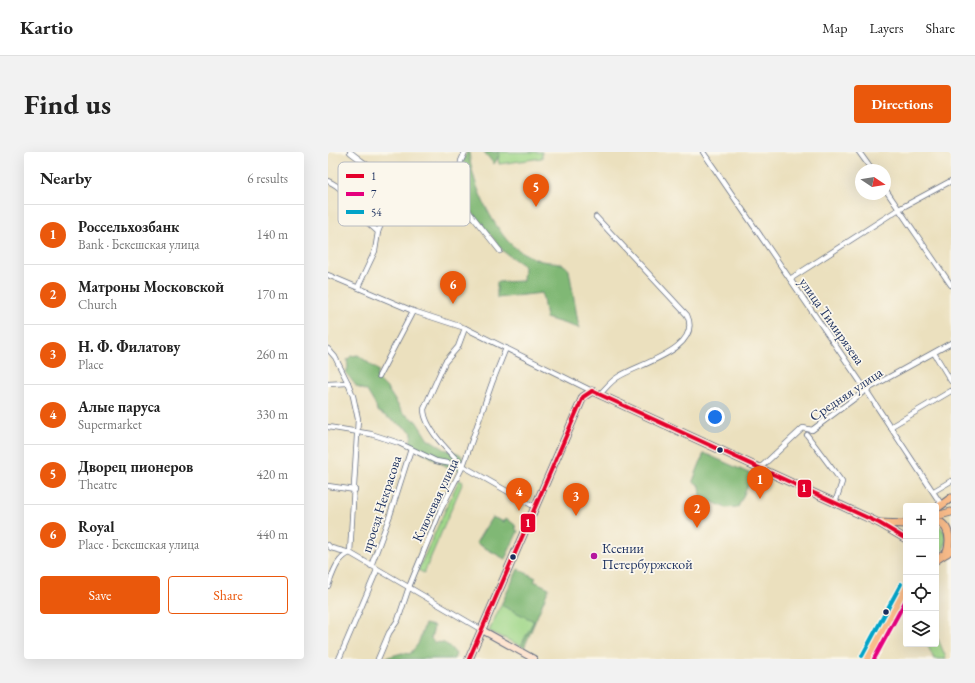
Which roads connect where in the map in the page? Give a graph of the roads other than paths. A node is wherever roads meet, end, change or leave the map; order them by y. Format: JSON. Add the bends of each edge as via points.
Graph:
{"nodes":[{"id":1,"x":350,"y":152,"type":"edge"},
{"id":2,"x":465,"y":152,"type":"edge"},
{"id":3,"x":702,"y":152,"type":"edge"},
{"id":4,"x":859,"y":152,"type":"edge"},
{"id":5,"x":361,"y":162,"type":"edge"},
{"id":6,"x":461,"y":162,"type":"edge"},
{"id":7,"x":868,"y":164,"type":"edge"},
{"id":8,"x":328,"y":181,"type":"edge"},
{"id":9,"x":951,"y":181,"type":"edge"},
{"id":10,"x":338,"y":186,"type":"edge"},
{"id":11,"x":891,"y":198,"type":"edge"},
{"id":12,"x":899,"y":209,"type":"junction"},
{"id":13,"x":470,"y":213,"type":"edge"},
{"id":14,"x":596,"y":217,"type":"dead end"},
{"id":15,"x":372,"y":226,"type":"edge"},
{"id":16,"x":380,"y":226,"type":"edge"},
{"id":17,"x":378,"y":232,"type":"junction"},
{"id":18,"x":500,"y":251,"type":"dead end"},
{"id":19,"x":328,"y":275,"type":"edge"},
{"id":20,"x":790,"y":279,"type":"junction"},
{"id":21,"x":951,"y":285,"type":"edge"},
{"id":22,"x":358,"y":287,"type":"junction"},
{"id":23,"x":413,"y":311,"type":"junction"},
{"id":24,"x":465,"y":328,"type":"junction"},
{"id":25,"x":951,"y":343,"type":"edge"},
{"id":26,"x":506,"y":348,"type":"junction"},
{"id":27,"x":329,"y":350,"type":"edge"},
{"id":28,"x":934,"y":353,"type":"junction"},
{"id":29,"x":379,"y":376,"type":"dead end"},
{"id":30,"x":951,"y":381,"type":"edge"},
{"id":31,"x":348,"y":383,"type":"junction"},
{"id":32,"x":328,"y":384,"type":"edge"},
{"id":33,"x":866,"y":390,"type":"junction"},
{"id":34,"x":951,"y":390,"type":"edge"},
{"id":35,"x":592,"y":391,"type":"junction"},
{"id":36,"x":600,"y":394,"type":"junction"},
{"id":37,"x":328,"y":427,"type":"edge"},
{"id":38,"x":890,"y":428,"type":"junction"},
{"id":39,"x":357,"y":431,"type":"junction"},
{"id":40,"x":807,"y":435,"type":"dead end"},
{"id":41,"x":411,"y":449,"type":"junction"},
{"id":42,"x":463,"y":466,"type":"junction"},
{"id":43,"x":760,"y":468,"type":"junction"},
{"id":44,"x":951,"y":481,"type":"edge"},
{"id":45,"x":328,"y":486,"type":"edge"},
{"id":46,"x":355,"y":490,"type":"junction"},
{"id":47,"x":934,"y":491,"type":"junction"},
{"id":48,"x":951,"y":498,"type":"edge"},
{"id":49,"x":835,"y":503,"type":"junction"},
{"id":50,"x":937,"y":503,"type":"edge"},
{"id":51,"x":939,"y":505,"type":"edge"},
{"id":52,"x":535,"y":507,"type":"junction"},
{"id":53,"x":951,"y":512,"type":"edge"},
{"id":54,"x":939,"y":515,"type":"edge"},
{"id":55,"x":939,"y":521,"type":"edge"},
{"id":56,"x":879,"y":523,"type":"junction"},
{"id":57,"x":903,"y":524,"type":"edge"},
{"id":58,"x":903,"y":537,"type":"edge"},
{"id":59,"x":328,"y":545,"type":"edge"},
{"id":60,"x":950,"y":549,"type":"edge"},
{"id":61,"x":350,"y":553,"type":"junction"},
{"id":62,"x":939,"y":558,"type":"edge"},
{"id":63,"x":372,"y":566,"type":"junction"},
{"id":64,"x":377,"y":570,"type":"junction"},
{"id":65,"x":328,"y":586,"type":"edge"},
{"id":66,"x":409,"y":587,"type":"junction"},
{"id":67,"x":903,"y":593,"type":"edge"},
{"id":68,"x":482,"y":630,"type":"junction"},
{"id":69,"x":339,"y":659,"type":"edge"},
{"id":70,"x":378,"y":659,"type":"edge"},
{"id":71,"x":469,"y":659,"type":"edge"},
{"id":72,"x":534,"y":659,"type":"edge"},
{"id":73,"x":867,"y":659,"type":"edge"}],
"edges":[{"from":1,"to":5,"type":"street"},
{"from":2,"to":6,"type":"street"},
{"from":3,"to":20,"type":"street","name":"улица Тимирязева"},
{"from":4,"to":7,"type":"street"},
{"from":8,"to":10,"type":"street"},
{"from":9,"to":12,"type":"street"},
{"from":11,"to":12,"type":"street"},
{"from":12,"to":20,"type":"street"},
{"from":12,"to":21,"type":"street"},
{"from":13,"to":18,"type":"street"},
{"from":14,"to":36,"type":"street","via":[[690,322],[688,334],[678,346],[618,377]]},
{"from":15,"to":17,"type":"street"},
{"from":16,"to":17,"type":"street"},
{"from":17,"to":22,"type":"street","via":[[375,251]]},
{"from":19,"to":22,"type":"street"},
{"from":20,"to":33,"type":"street","name":"улица Тимирязева"},
{"from":22,"to":23,"type":"street"},
{"from":23,"to":24,"type":"street"},
{"from":23,"to":29,"type":"street"},
{"from":24,"to":26,"type":"street"},
{"from":24,"to":42,"type":"street","via":[[458,347],[445,362],[424,409],[424,415],[437,438]]},
{"from":25,"to":28,"type":"street","name":"Средняя улица"},
{"from":26,"to":35,"type":"street"},
{"from":26,"to":42,"type":"street","name":"Ключевая улица"},
{"from":27,"to":31,"type":"street"},
{"from":28,"to":30,"type":"street"},
{"from":28,"to":33,"type":"street","name":"Средняя улица"},
{"from":31,"to":32,"type":"street"},
{"from":31,"to":39,"type":"street","via":[[358,419]]},
{"from":33,"to":38,"type":"street","name":"улица Тимирязева"},
{"from":33,"to":43,"type":"street","name":"Средняя улица","via":[[812,430],[802,428]]},
{"from":34,"to":38,"type":"street"},
{"from":35,"to":36,"type":"main road"},
{"from":35,"to":52,"type":"main road","via":[[583,397]]},
{"from":36,"to":43,"type":"main road"},
{"from":37,"to":39,"type":"street"},
{"from":38,"to":47,"type":"street","name":"улица Тимирязева"},
{"from":39,"to":41,"type":"street"},
{"from":39,"to":46,"type":"street"},
{"from":40,"to":49,"type":"street","via":[[842,482]]},
{"from":41,"to":42,"type":"street","via":[[436,461]]},
{"from":41,"to":63,"type":"street","name":"проезд Некрасова"},
{"from":42,"to":52,"type":"street"},
{"from":42,"to":66,"type":"street","name":"Ключевая улица","via":[[441,509]]},
{"from":43,"to":49,"type":"main road"},
{"from":44,"to":47,"type":"street"},
{"from":45,"to":46,"type":"street"},
{"from":46,"to":61,"type":"street"},
{"from":47,"to":50,"type":"street","name":"улица Тимирязева"},
{"from":48,"to":51,"type":"main road"},
{"from":49,"to":56,"type":"main road"},
{"from":52,"to":68,"type":"main road"},
{"from":53,"to":54,"type":"main road"},
{"from":55,"to":60,"type":"main road","via":[[948,529],[951,536]]},
{"from":56,"to":57,"type":"main road"},
{"from":56,"to":58,"type":"main road"},
{"from":59,"to":61,"type":"street"},
{"from":60,"to":62,"type":"main road"},
{"from":61,"to":63,"type":"street"},
{"from":61,"to":65,"type":"street","via":[[339,561]]},
{"from":63,"to":64,"type":"street"},
{"from":64,"to":66,"type":"street"},
{"from":64,"to":69,"type":"street","name":"проезд Некрасова"},
{"from":66,"to":68,"type":"street"},
{"from":66,"to":70,"type":"street","name":"Ключевая улица","via":[[398,620],[389,633]]},
{"from":67,"to":73,"type":"main road"},
{"from":68,"to":71,"type":"main road"},
{"from":68,"to":72,"type":"main road"}]}
